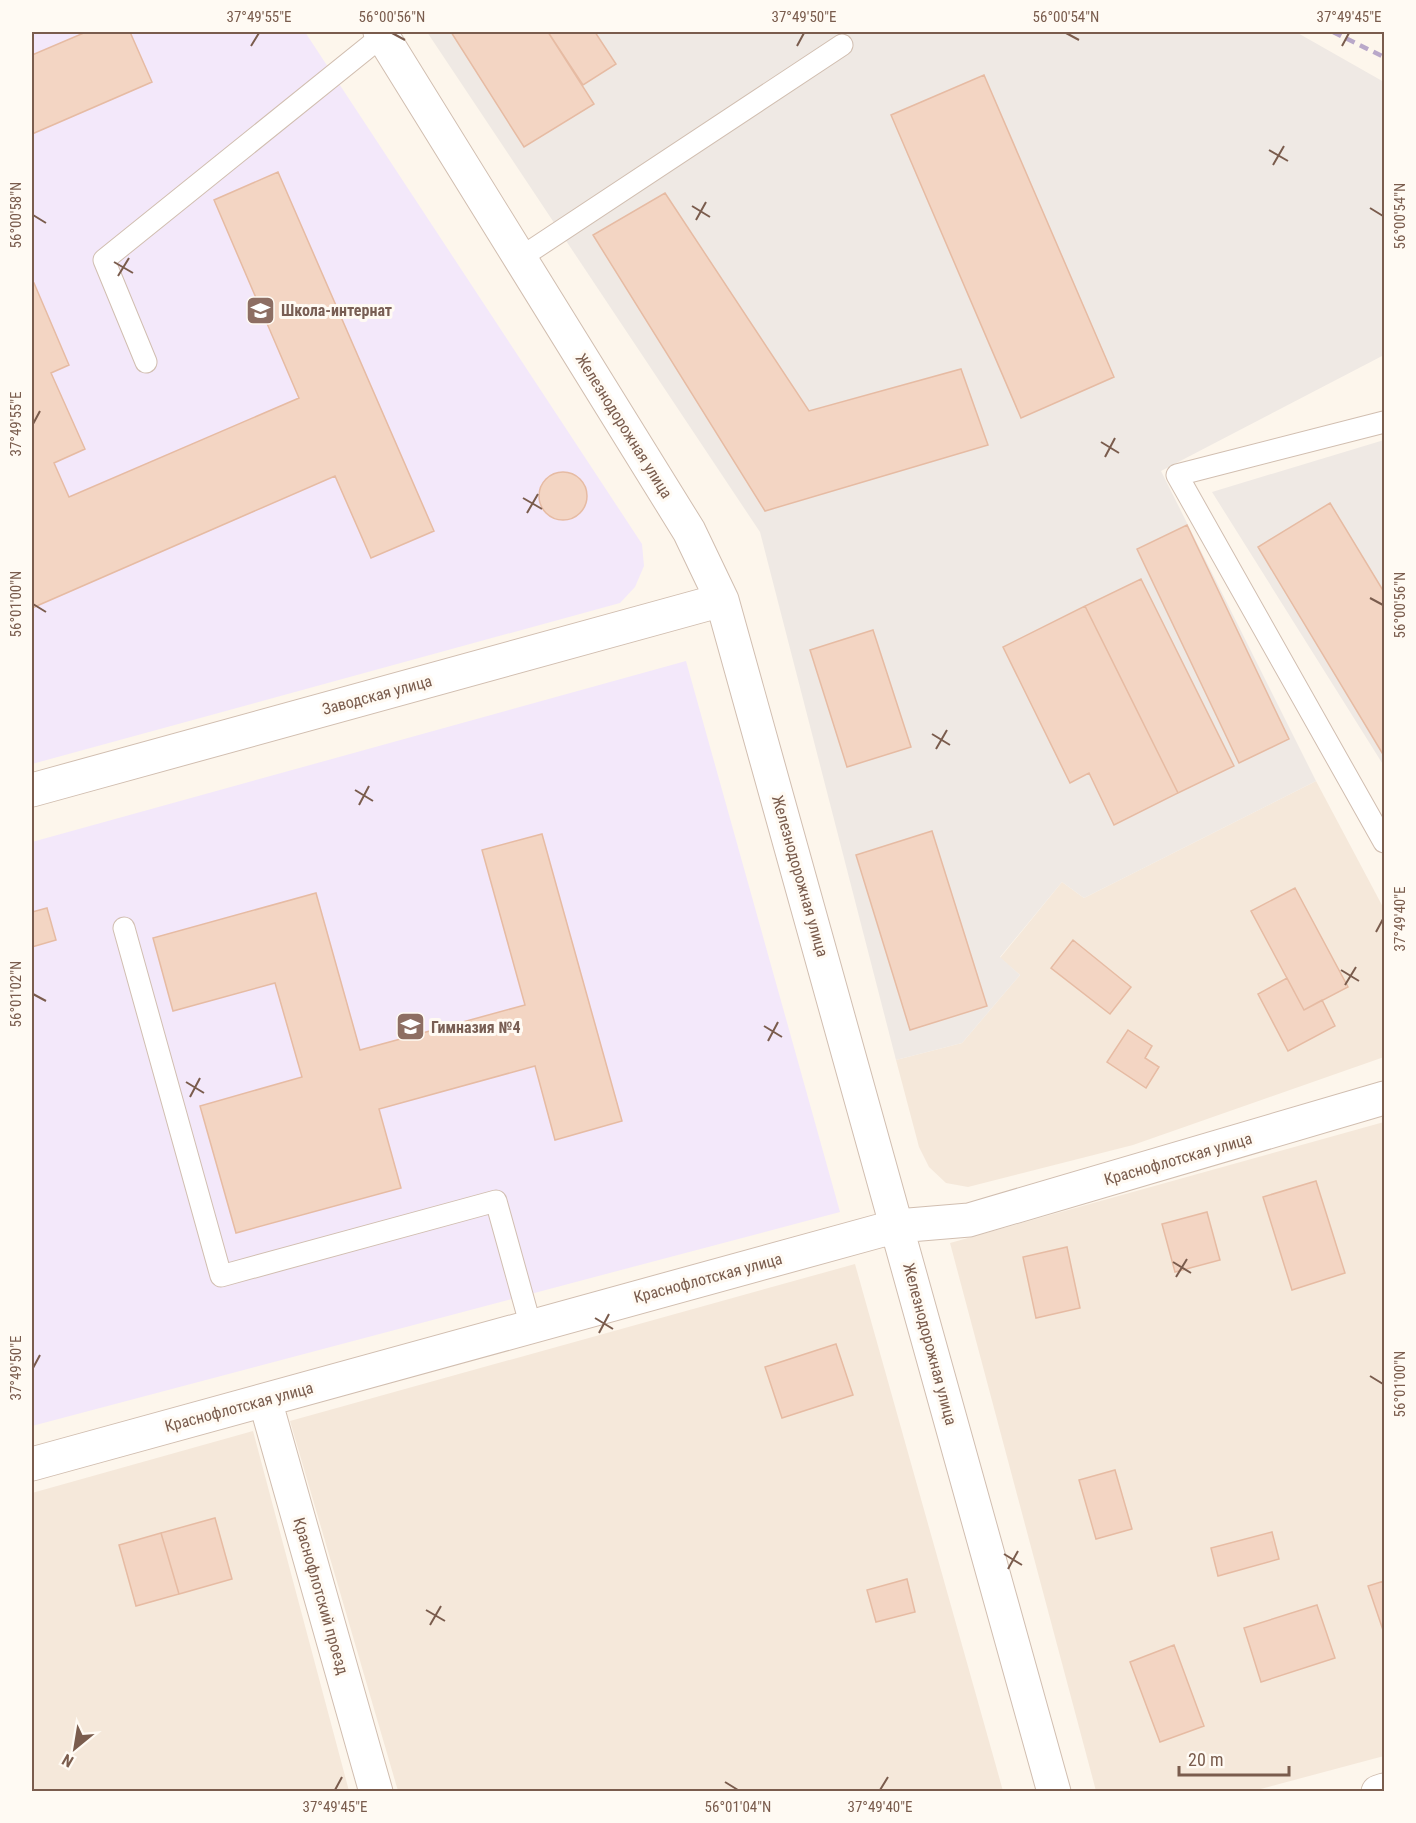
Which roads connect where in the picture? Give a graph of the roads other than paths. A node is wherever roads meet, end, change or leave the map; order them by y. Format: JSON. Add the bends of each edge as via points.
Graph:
{"nodes":[{"id":1,"x":381,"y":34,"type":"edge"},
{"id":2,"x":842,"y":45,"type":"dead end"},
{"id":3,"x":520,"y":258,"type":"junction"},
{"id":4,"x":146,"y":362,"type":"dead end"},
{"id":5,"x":1384,"y":422,"type":"edge"},
{"id":6,"x":722,"y":600,"type":"junction"},
{"id":7,"x":32,"y":790,"type":"edge"},
{"id":8,"x":1384,"y":842,"type":"edge"},
{"id":9,"x":124,"y":928,"type":"dead end"},
{"id":10,"x":1384,"y":1098,"type":"edge"},
{"id":11,"x":897,"y":1226,"type":"junction"},
{"id":12,"x":531,"y":1327,"type":"junction"},
{"id":13,"x":265,"y":1400,"type":"junction"},
{"id":14,"x":32,"y":1464,"type":"edge"},
{"id":15,"x":1384,"y":1790,"type":"edge"},
{"id":16,"x":376,"y":1791,"type":"edge"},
{"id":17,"x":1054,"y":1791,"type":"edge"},
{"id":18,"x":1378,"y":1791,"type":"edge"}],
"edges":[{"from":1,"to":3,"type":"street","name":"Железнодорожная улица"},
{"from":1,"to":4,"type":"lane","via":[[104,260]]},
{"from":2,"to":3,"type":"lane"},
{"from":3,"to":6,"type":"street","name":"Железнодорожная улица","via":[[689,531]]},
{"from":5,"to":8,"type":"lane","via":[[1175,470]]},
{"from":6,"to":7,"type":"street","name":"Заводская улица"},
{"from":6,"to":11,"type":"street","name":"Железнодорожная улица"},
{"from":9,"to":12,"type":"lane","via":[[221,1276],[496,1201]]},
{"from":10,"to":11,"type":"street","name":"Краснофлотская улица","via":[[969,1221]]},
{"from":11,"to":12,"type":"street","name":"Краснофлотская улица"},
{"from":11,"to":17,"type":"street","name":"Железнодорожная улица"},
{"from":12,"to":13,"type":"street","name":"Краснофлотская улица"},
{"from":13,"to":14,"type":"street","name":"Краснофлотская улица"},
{"from":13,"to":16,"type":"street","name":"Краснофлотский проезд"},
{"from":15,"to":18,"type":"street"}]}
